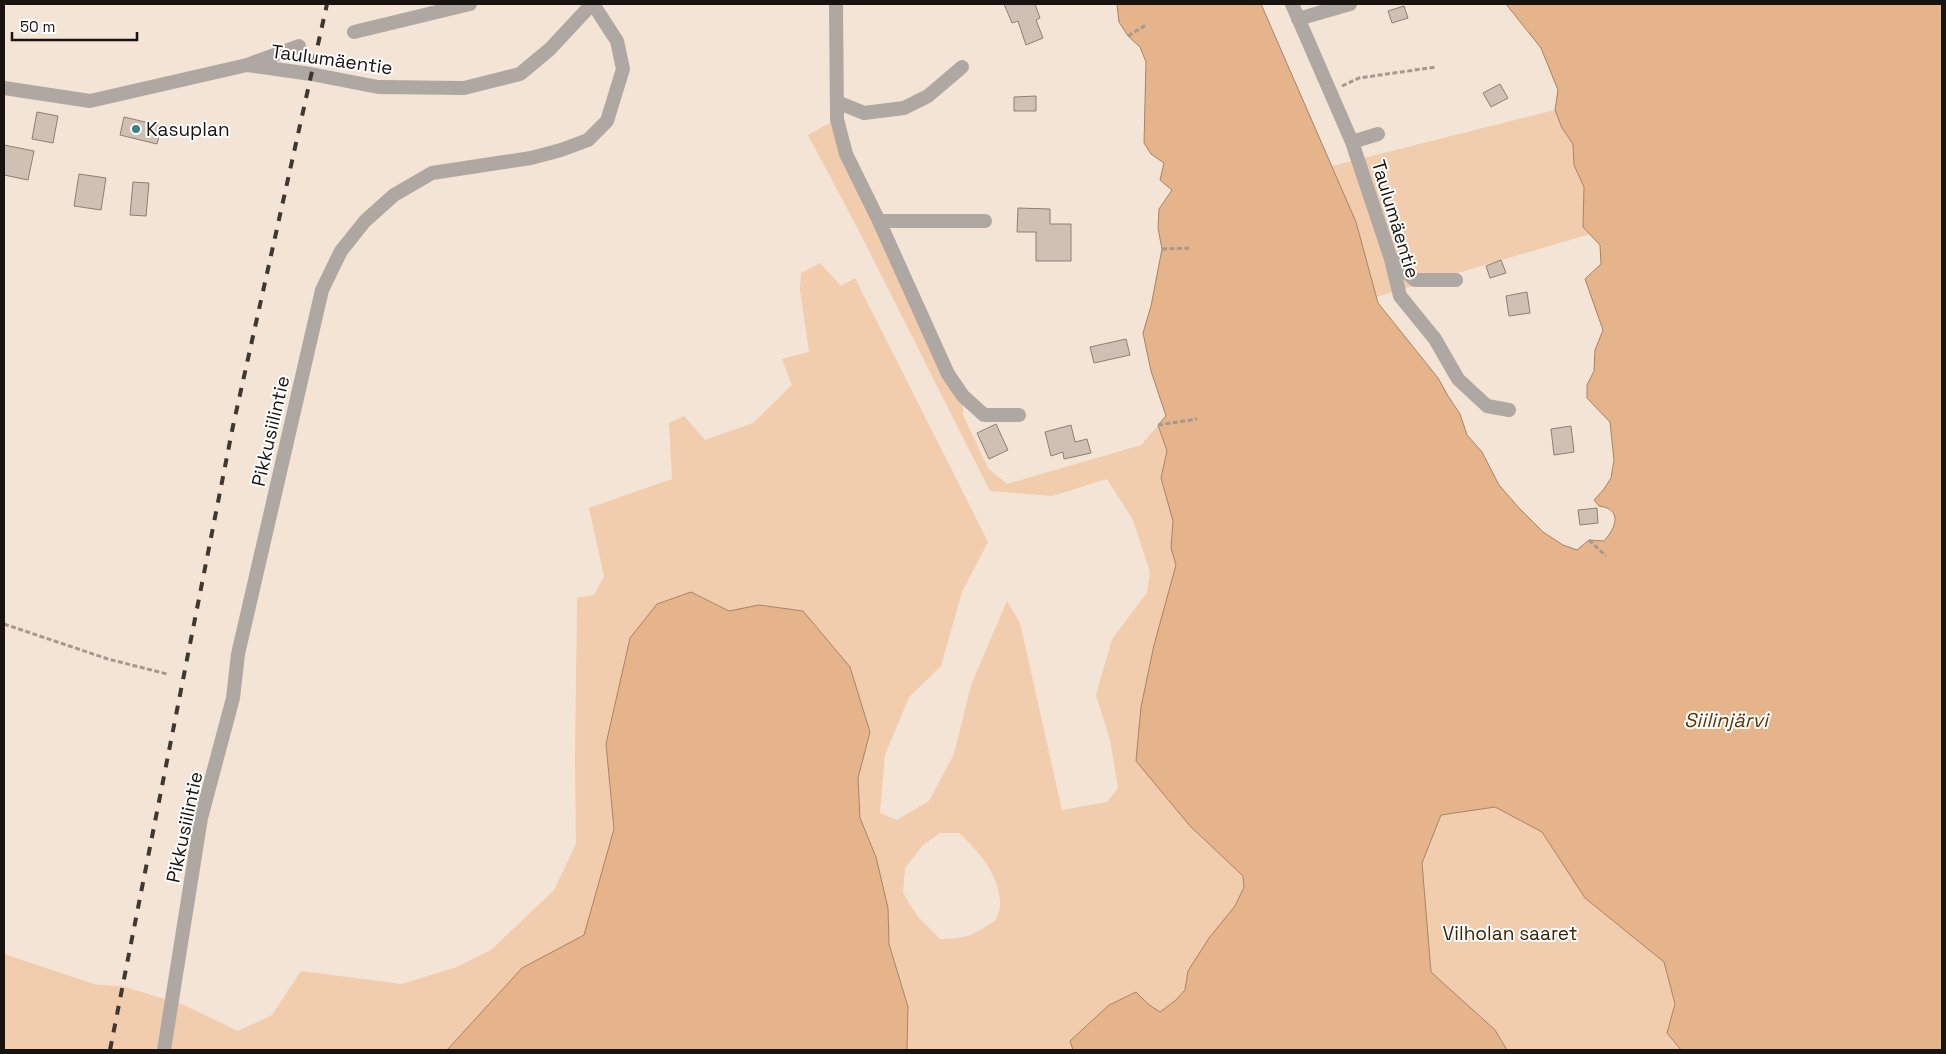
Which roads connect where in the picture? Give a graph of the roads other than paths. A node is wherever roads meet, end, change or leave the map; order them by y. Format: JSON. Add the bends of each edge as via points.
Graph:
{"nodes":[{"id":1,"x":470,"y":4,"type":"edge"},
{"id":2,"x":592,"y":4,"type":"edge"},
{"id":3,"x":836,"y":4,"type":"edge"},
{"id":4,"x":1292,"y":4,"type":"edge"},
{"id":5,"x":1350,"y":4,"type":"edge"},
{"id":6,"x":1298,"y":19,"type":"junction"},
{"id":7,"x":354,"y":32,"type":"dead end"},
{"id":8,"x":299,"y":46,"type":"dead end"},
{"id":9,"x":247,"y":65,"type":"junction"},
{"id":10,"x":962,"y":67,"type":"dead end"},
{"id":11,"x":4,"y":88,"type":"edge"},
{"id":12,"x":837,"y":102,"type":"junction"},
{"id":13,"x":1378,"y":134,"type":"dead end"},
{"id":14,"x":1352,"y":142,"type":"junction"},
{"id":15,"x":879,"y":221,"type":"junction"},
{"id":16,"x":985,"y":221,"type":"dead end"},
{"id":17,"x":1391,"y":259,"type":"junction"},
{"id":18,"x":1456,"y":280,"type":"dead end"},
{"id":19,"x":1509,"y":410,"type":"dead end"},
{"id":20,"x":1019,"y":415,"type":"dead end"},
{"id":21,"x":164,"y":1050,"type":"edge"}],
"edges":[{"from":1,"to":7,"type":"street","name":"Taulumäentie"},
{"from":2,"to":9,"type":"street","name":"Taulumäentie","via":[[550,49],[520,74],[464,88],[378,87]]},
{"from":2,"to":21,"type":"street","name":"Pikkusiilintie","via":[[617,41],[623,69],[607,121],[588,140],[561,150],[532,158],[432,173],[394,195],[365,221],[341,251],[322,290],[238,654],[234,698],[201,818]]},
{"from":3,"to":12,"type":"street"},
{"from":4,"to":6,"type":"street","name":"Taulumäentie"},
{"from":5,"to":6,"type":"street"},
{"from":6,"to":14,"type":"street","name":"Taulumäentie"},
{"from":8,"to":9,"type":"street","name":"Taulumäentie"},
{"from":9,"to":11,"type":"street","name":"Taulumäentie","via":[[90,101]]},
{"from":10,"to":12,"type":"street","via":[[928,96],[904,108],[864,113]]},
{"from":12,"to":15,"type":"street","via":[[837,119],[846,154]]},
{"from":13,"to":14,"type":"street"},
{"from":14,"to":17,"type":"street","name":"Taulumäentie"},
{"from":15,"to":16,"type":"street"},
{"from":15,"to":20,"type":"street","via":[[948,374],[963,396],[984,415]]},
{"from":17,"to":18,"type":"street","via":[[1415,280]]},
{"from":17,"to":19,"type":"street","name":"Taulumäentie","via":[[1400,296],[1435,339],[1458,379],[1487,406]]}]}
